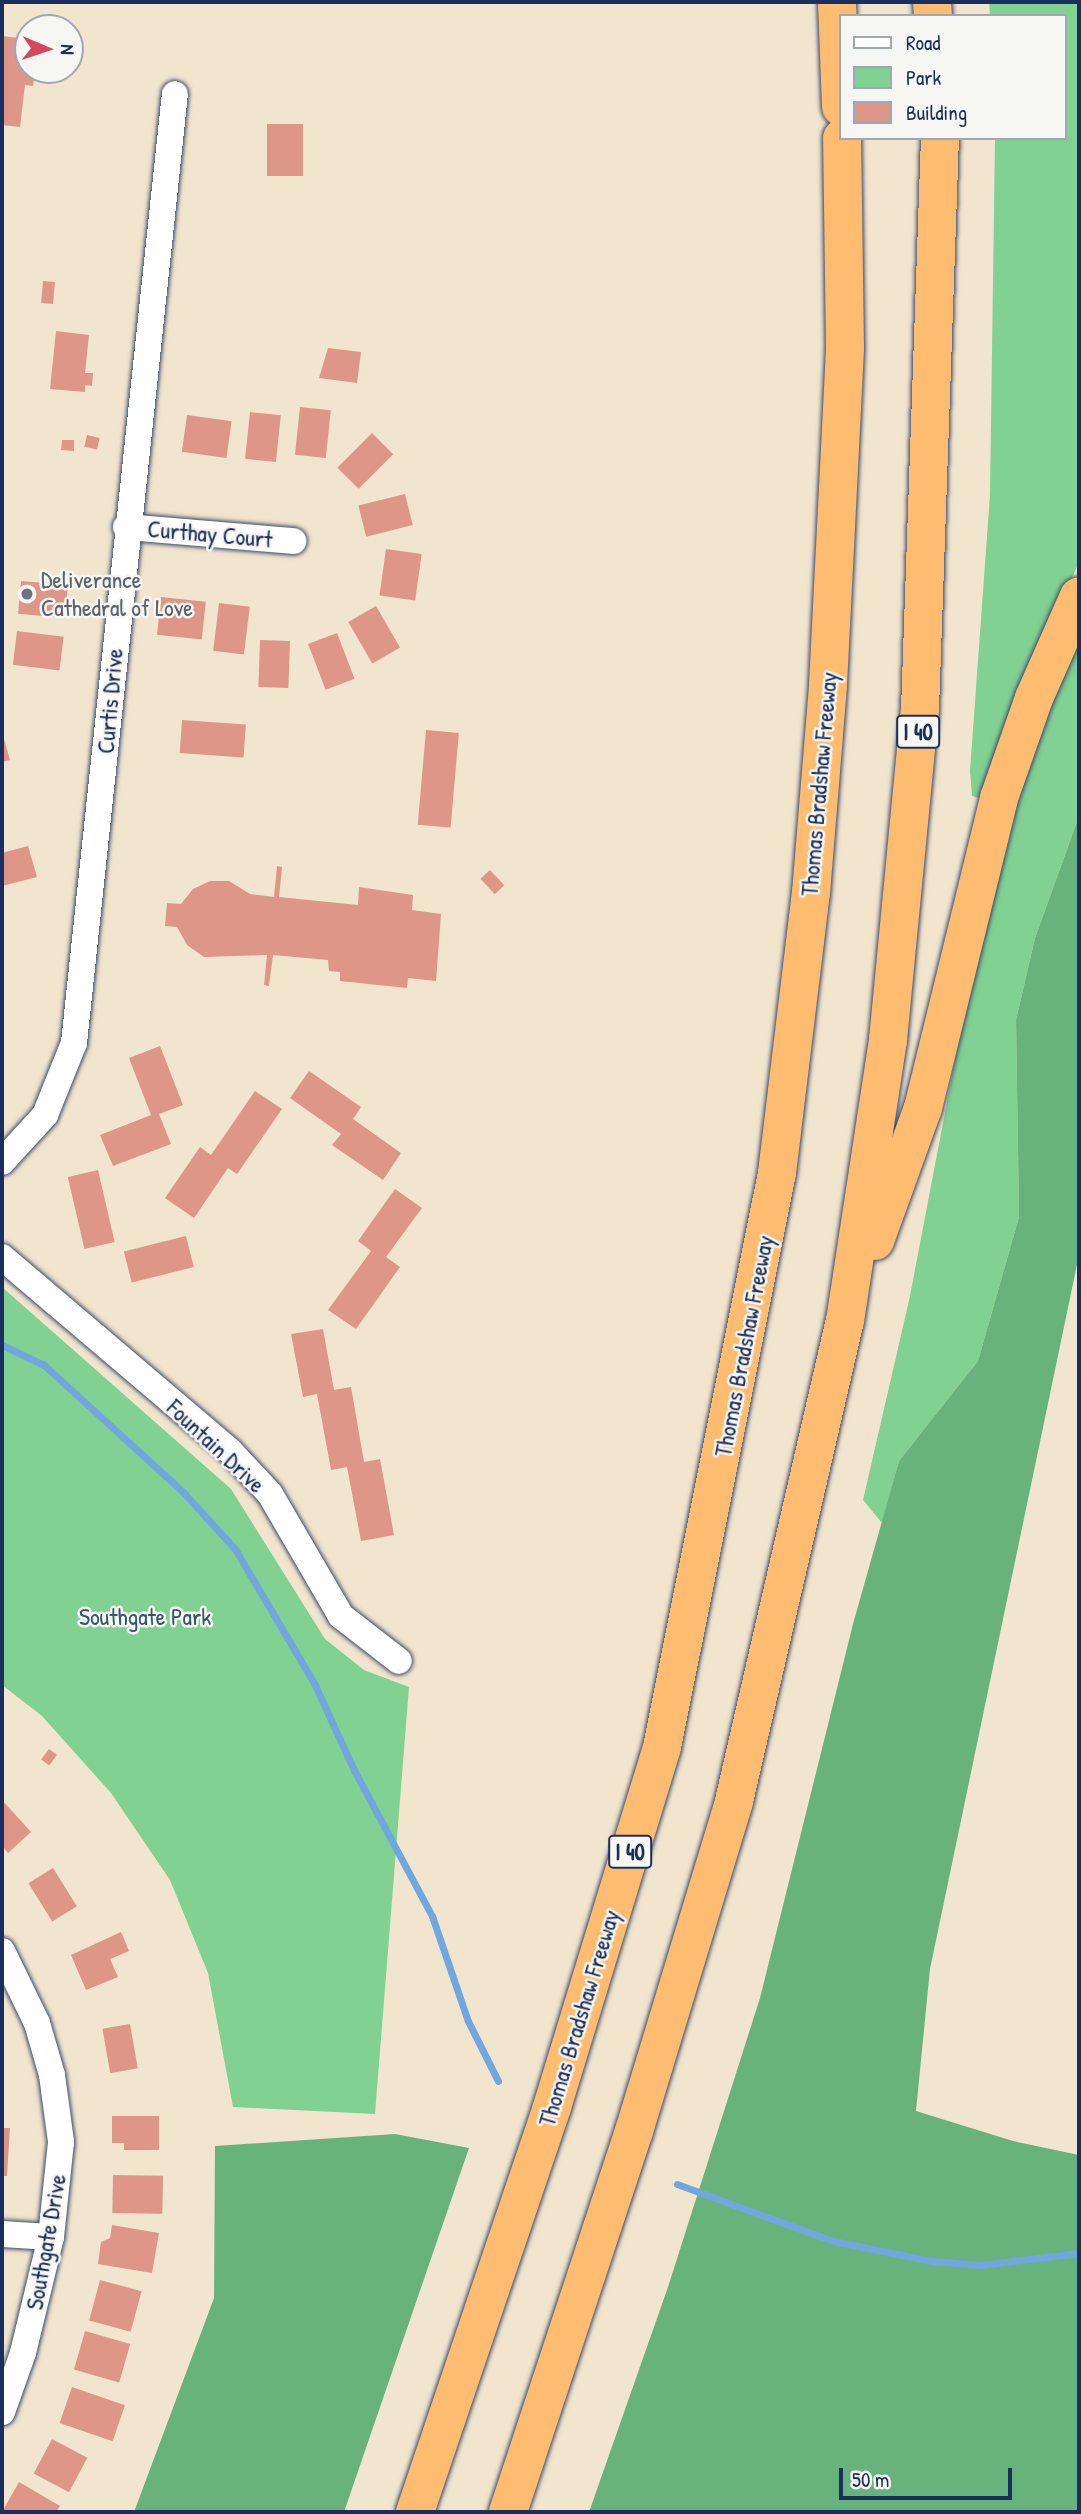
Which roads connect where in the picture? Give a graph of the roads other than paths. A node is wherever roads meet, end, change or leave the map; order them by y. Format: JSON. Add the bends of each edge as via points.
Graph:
{"nodes":[{"id":1,"x":837,"y":2,"type":"edge"},
{"id":2,"x":839,"y":54,"type":"edge"},
{"id":3,"x":175,"y":94,"type":"dead end"},
{"id":4,"x":842,"y":140,"type":"edge"},
{"id":5,"x":940,"y":140,"type":"edge"},
{"id":6,"x":126,"y":527,"type":"junction"},
{"id":7,"x":293,"y":541,"type":"dead end"},
{"id":8,"x":1079,"y":596,"type":"edge"},
{"id":9,"x":2,"y":1162,"type":"edge"},
{"id":10,"x":2,"y":1257,"type":"edge"},
{"id":11,"x":845,"y":1321,"type":"junction"},
{"id":12,"x":399,"y":1661,"type":"dead end"},
{"id":13,"x":2,"y":1951,"type":"edge"},
{"id":14,"x":2,"y":2234,"type":"edge"},
{"id":15,"x":51,"y":2237,"type":"junction"},
{"id":16,"x":2,"y":2412,"type":"edge"},
{"id":17,"x":415,"y":2512,"type":"edge"},
{"id":18,"x":508,"y":2512,"type":"edge"}],
"edges":[{"from":1,"to":2,"type":"highway"},
{"from":3,"to":6,"type":"street","name":"Curtis Drive"},
{"from":4,"to":17,"type":"highway","name":"Thomas Bradshaw Freeway","number":"I 40","via":[[845,348],[828,685],[811,893],[778,1173],[662,1747],[552,2107]]},
{"from":5,"to":11,"type":"highway","number":"I 40","via":[[920,710],[888,1040]]},
{"from":6,"to":7,"type":"street","name":"Curthay Court"},
{"from":6,"to":9,"type":"street","name":"Curtis Drive","via":[[74,1043],[45,1115]]},
{"from":8,"to":11,"type":"highway","via":[[1034,698],[999,798],[923,1108]]},
{"from":10,"to":12,"type":"street","name":"Fountain Drive","via":[[230,1451],[270,1494],[341,1616]]},
{"from":11,"to":18,"type":"highway","number":"I 40","via":[[734,1801],[634,2131]]},
{"from":13,"to":15,"type":"street","name":"Southgate Drive","via":[[37,2023],[58,2108],[60,2187]]},
{"from":14,"to":15,"type":"street"},
{"from":15,"to":16,"type":"street","name":"Southgate Drive","via":[[23,2353]]}]}
